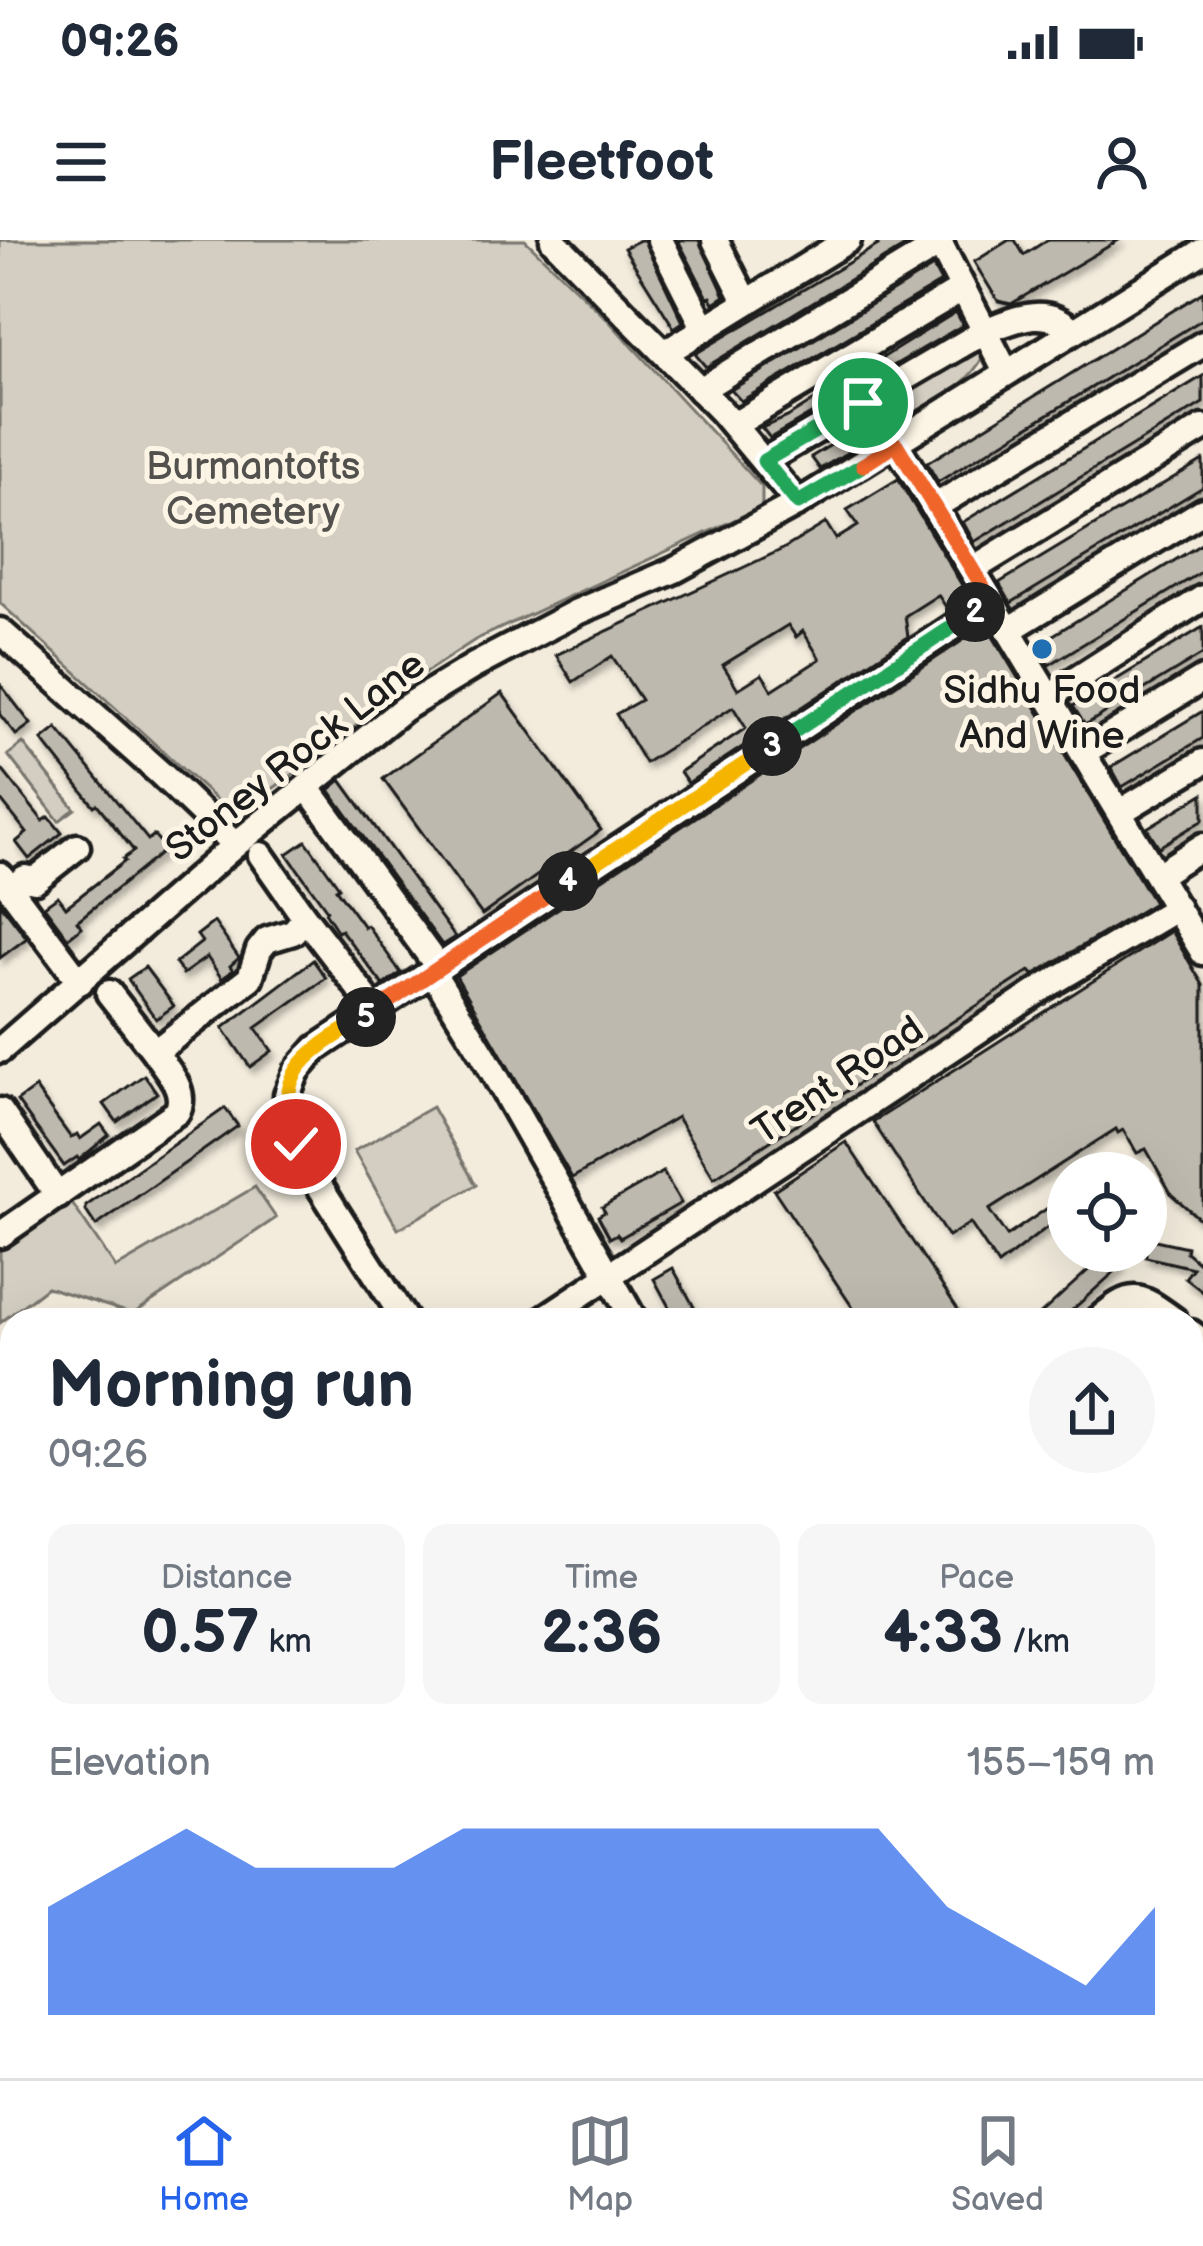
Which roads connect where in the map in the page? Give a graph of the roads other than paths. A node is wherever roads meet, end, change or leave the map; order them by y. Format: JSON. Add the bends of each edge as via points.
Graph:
{"nodes":[{"id":1,"x":553,"y":240,"type":"edge"},
{"id":2,"x":660,"y":240,"type":"edge"},
{"id":3,"x":715,"y":240,"type":"edge"},
{"id":4,"x":848,"y":240,"type":"edge"},
{"id":5,"x":939,"y":242,"type":"edge"},
{"id":6,"x":1203,"y":251,"type":"edge"},
{"id":7,"x":962,"y":289,"type":"junction"},
{"id":8,"x":746,"y":301,"type":"junction"},
{"id":9,"x":704,"y":328,"type":"junction"},
{"id":10,"x":985,"y":331,"type":"junction"},
{"id":11,"x":1073,"y":331,"type":"junction"},
{"id":12,"x":1203,"y":344,"type":"edge"},
{"id":13,"x":665,"y":353,"type":"junction"},
{"id":14,"x":1006,"y":372,"type":"junction"},
{"id":15,"x":700,"y":390,"type":"junction"},
{"id":16,"x":734,"y":425,"type":"junction"},
{"id":17,"x":1203,"y":428,"type":"edge"},
{"id":18,"x":896,"y":444,"type":"junction"},
{"id":19,"x":764,"y":461,"type":"junction"},
{"id":20,"x":798,"y":503,"type":"junction"},
{"id":21,"x":934,"y":507,"type":"junction"},
{"id":22,"x":1203,"y":511,"type":"edge"},
{"id":23,"x":973,"y":569,"type":"junction"},
{"id":24,"x":1203,"y":598,"type":"edge"},
{"id":25,"x":992,"y":602,"type":"junction"},
{"id":26,"x":1009,"y":630,"type":"junction"},
{"id":27,"x":0,"y":631,"type":"edge"},
{"id":28,"x":1203,"y":679,"type":"edge"},
{"id":29,"x":1050,"y":695,"type":"junction"},
{"id":30,"x":1084,"y":752,"type":"junction"},
{"id":31,"x":1203,"y":762,"type":"edge"},
{"id":32,"x":307,"y":787,"type":"junction"},
{"id":33,"x":1120,"y":812,"type":"junction"},
{"id":34,"x":235,"y":845,"type":"junction"},
{"id":35,"x":1203,"y":846,"type":"edge"},
{"id":36,"x":77,"y":847,"type":"dead end"},
{"id":37,"x":262,"y":856,"type":"dead end"},
{"id":38,"x":1158,"y":875,"type":"junction"},
{"id":39,"x":4,"y":885,"type":"edge"},
{"id":40,"x":1177,"y":908,"type":"junction"},
{"id":41,"x":304,"y":918,"type":"junction"},
{"id":42,"x":1200,"y":940,"type":"edge"},
{"id":43,"x":432,"y":964,"type":"junction"},
{"id":44,"x":80,"y":982,"type":"junction"},
{"id":45,"x":109,"y":993,"type":"dead end"},
{"id":46,"x":364,"y":995,"type":"dead end"},
{"id":47,"x":0,"y":1050,"type":"edge"},
{"id":48,"x":155,"y":1052,"type":"junction"},
{"id":49,"x":0,"y":1111,"type":"edge"},
{"id":50,"x":58,"y":1196,"type":"junction"},
{"id":51,"x":0,"y":1235,"type":"edge"},
{"id":52,"x":609,"y":1276,"type":"junction"},
{"id":53,"x":397,"y":1308,"type":"edge"},
{"id":54,"x":560,"y":1308,"type":"edge"},
{"id":55,"x":627,"y":1308,"type":"edge"},
{"id":56,"x":1113,"y":1308,"type":"edge"},
{"id":57,"x":1158,"y":1308,"type":"edge"}],
"edges":[{"from":1,"to":13,"type":"street"},
{"from":2,"to":9,"type":"street"},
{"from":3,"to":8,"type":"street"},
{"from":4,"to":8,"type":"street"},
{"from":5,"to":7,"type":"street"},
{"from":5,"to":15,"type":"street"},
{"from":6,"to":11,"type":"street","name":"Stoney Rock Lane"},
{"from":7,"to":10,"type":"street"},
{"from":7,"to":16,"type":"street"},
{"from":8,"to":9,"type":"street"},
{"from":9,"to":13,"type":"street"},
{"from":10,"to":11,"type":"street","via":[[1040,315],[1060,318]]},
{"from":10,"to":14,"type":"street"},
{"from":10,"to":19,"type":"street"},
{"from":11,"to":14,"type":"street","name":"Stoney Rock Lane"},
{"from":12,"to":21,"type":"street"},
{"from":13,"to":15,"type":"street"},
{"from":14,"to":18,"type":"street","name":"Stoney Rock Lane"},
{"from":15,"to":16,"type":"street"},
{"from":16,"to":19,"type":"street"},
{"from":17,"to":23,"type":"street"},
{"from":18,"to":20,"type":"street","name":"Stoney Rock Lane"},
{"from":18,"to":21,"type":"street"},
{"from":19,"to":20,"type":"street"},
{"from":20,"to":32,"type":"street","name":"Stoney Rock Lane","via":[[475,666],[403,709]]},
{"from":21,"to":23,"type":"street"},
{"from":22,"to":26,"type":"street"},
{"from":23,"to":25,"type":"street"},
{"from":24,"to":29,"type":"street"},
{"from":25,"to":26,"type":"street"},
{"from":25,"to":43,"type":"street"},
{"from":26,"to":29,"type":"street"},
{"from":27,"to":34,"type":"street"},
{"from":28,"to":30,"type":"street"},
{"from":29,"to":30,"type":"street"},
{"from":30,"to":33,"type":"street"},
{"from":31,"to":33,"type":"street"},
{"from":32,"to":34,"type":"street","name":"Stoney Rock Lane"},
{"from":32,"to":43,"type":"street"},
{"from":33,"to":38,"type":"street"},
{"from":34,"to":44,"type":"street","name":"Stoney Rock Lane"},
{"from":35,"to":38,"type":"street"},
{"from":36,"to":39,"type":"street","via":[[35,880]]},
{"from":37,"to":41,"type":"street"},
{"from":38,"to":40,"type":"street"},
{"from":39,"to":44,"type":"street"},
{"from":40,"to":42,"type":"street"},
{"from":40,"to":52,"type":"street","name":"Trent Road"},
{"from":41,"to":46,"type":"street"},
{"from":41,"to":48,"type":"street","via":[[293,932],[267,940],[250,978]]},
{"from":43,"to":52,"type":"street"},
{"from":43,"to":53,"type":"street","via":[[317,1048],[286,1095],[308,1168]]},
{"from":44,"to":47,"type":"street","name":"Stoney Rock Lane"},
{"from":45,"to":48,"type":"street"},
{"from":48,"to":50,"type":"street","via":[[182,1094],[177,1112]]},
{"from":49,"to":50,"type":"street"},
{"from":50,"to":51,"type":"street"},
{"from":52,"to":54,"type":"street","name":"Trent Road"},
{"from":52,"to":55,"type":"street"},
{"from":56,"to":57,"type":"street","via":[[1138,1297]]}]}
